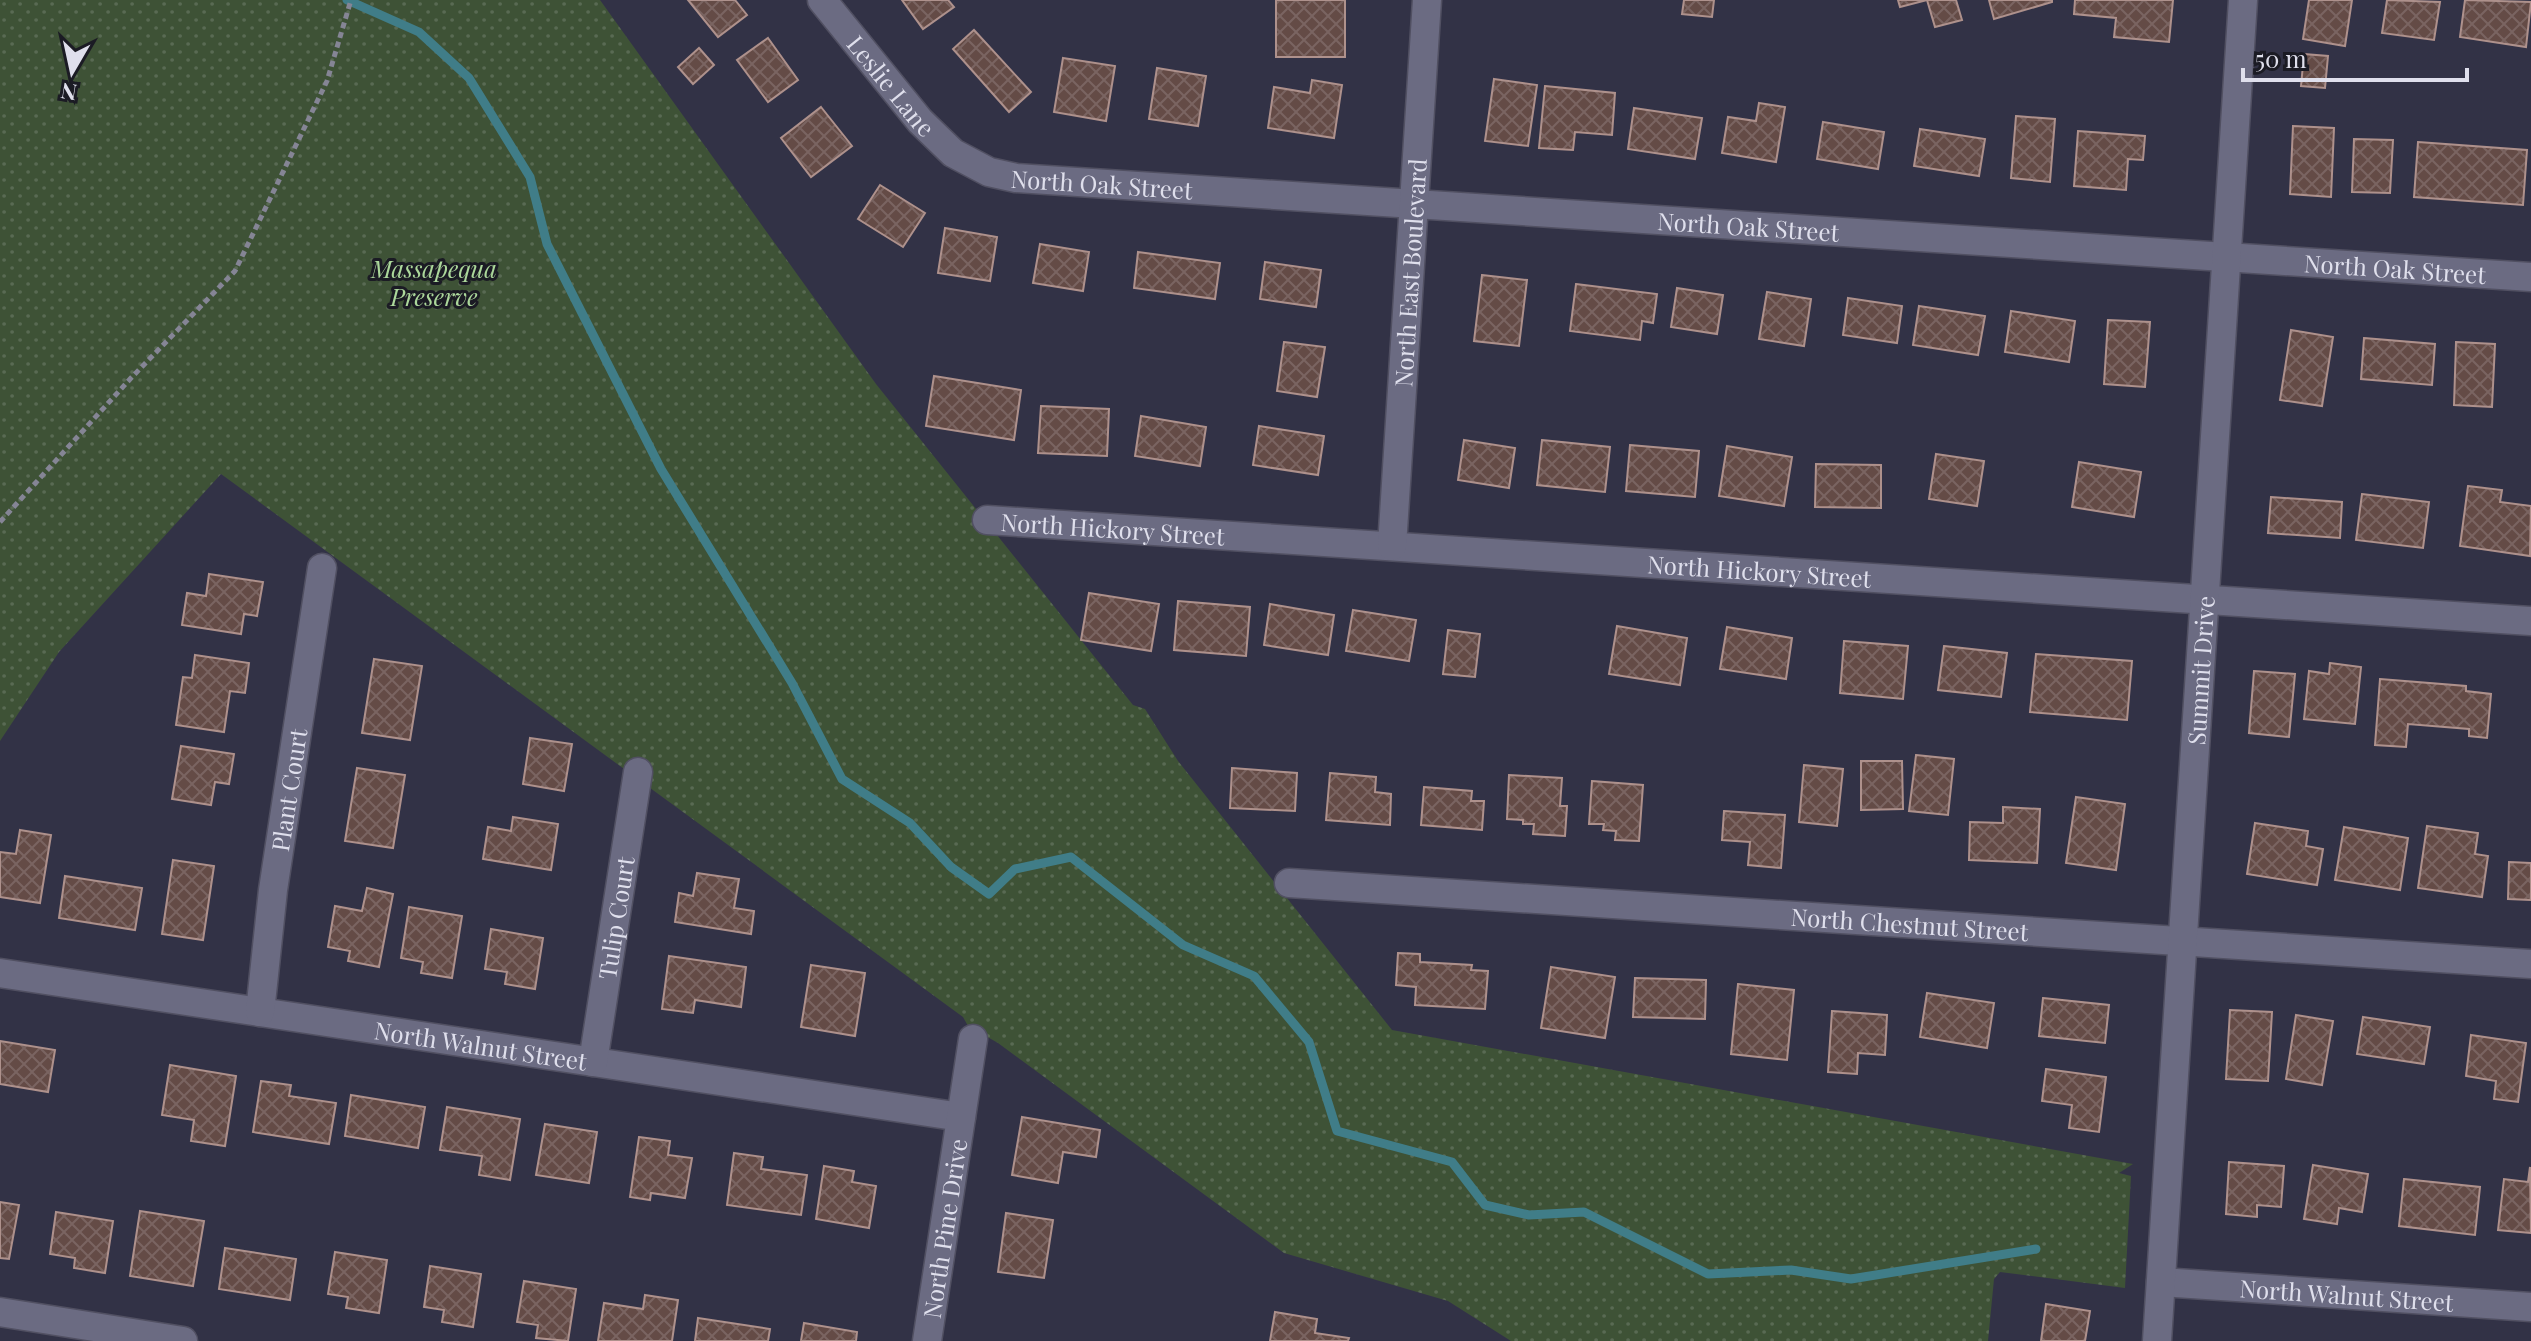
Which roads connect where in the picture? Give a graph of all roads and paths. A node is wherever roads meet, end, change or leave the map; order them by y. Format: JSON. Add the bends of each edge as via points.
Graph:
{"nodes":[{"id":1,"x":351,"y":0,"type":"edge"},
{"id":2,"x":822,"y":0,"type":"edge"},
{"id":3,"x":1427,"y":0,"type":"edge"},
{"id":4,"x":2243,"y":0,"type":"edge"},
{"id":5,"x":968,"y":161,"type":"joint"},
{"id":6,"x":1414,"y":205,"type":"junction"},
{"id":7,"x":2226,"y":256,"type":"junction"},
{"id":8,"x":2531,"y":277,"type":"edge"},
{"id":9,"x":987,"y":520,"type":"dead end"},
{"id":10,"x":0,"y":522,"type":"edge"},
{"id":11,"x":1392,"y":546,"type":"junction"},
{"id":12,"x":322,"y":568,"type":"dead end"},
{"id":13,"x":2204,"y":599,"type":"junction"},
{"id":14,"x":2531,"y":621,"type":"edge"},
{"id":15,"x":638,"y":772,"type":"dead end"},
{"id":16,"x":1289,"y":883,"type":"dead end"},
{"id":17,"x":2182,"y":941,"type":"junction"},
{"id":18,"x":2531,"y":964,"type":"edge"},
{"id":19,"x":0,"y":973,"type":"edge"},
{"id":20,"x":260,"y":1012,"type":"junction"},
{"id":21,"x":973,"y":1039,"type":"dead end"},
{"id":22,"x":593,"y":1062,"type":"junction"},
{"id":23,"x":961,"y":1117,"type":"junction"},
{"id":24,"x":2161,"y":1282,"type":"junction"},
{"id":25,"x":2531,"y":1307,"type":"edge"},
{"id":26,"x":0,"y":1312,"type":"edge"},
{"id":27,"x":183,"y":1341,"type":"edge"},
{"id":28,"x":927,"y":1341,"type":"edge"},
{"id":29,"x":2157,"y":1341,"type":"edge"}],
"edges":[{"from":1,"to":10,"type":"path","via":[[327,81],[235,271]]},
{"from":2,"to":5,"type":"street","name":"Leslie Lane","via":[[920,121]]},
{"from":3,"to":6,"type":"street","name":"North East Boulevard"},
{"from":4,"to":7,"type":"street","name":"Summit Drive"},
{"from":5,"to":6,"type":"street","name":"North Oak Street","via":[[1016,178]]},
{"from":6,"to":7,"type":"street","name":"North Oak Street"},
{"from":6,"to":11,"type":"street","name":"North East Boulevard"},
{"from":7,"to":8,"type":"street","name":"North Oak Street"},
{"from":7,"to":13,"type":"street","name":"Summit Drive"},
{"from":9,"to":11,"type":"street","name":"North Hickory Street"},
{"from":11,"to":13,"type":"street","name":"North Hickory Street"},
{"from":12,"to":20,"type":"street","name":"Plant Court"},
{"from":13,"to":14,"type":"street","name":"North Hickory Street"},
{"from":13,"to":17,"type":"street","name":"Summit Drive"},
{"from":15,"to":22,"type":"street","name":"Tulip Court"},
{"from":16,"to":17,"type":"street","name":"North Chestnut Street"},
{"from":17,"to":18,"type":"street","name":"North Chestnut Street"},
{"from":17,"to":24,"type":"street","name":"Summit Drive"},
{"from":19,"to":20,"type":"street","name":"North Walnut Street"},
{"from":20,"to":22,"type":"street","name":"North Walnut Street"},
{"from":21,"to":23,"type":"street","name":"North Pine Drive"},
{"from":22,"to":23,"type":"street","name":"North Walnut Street"},
{"from":23,"to":28,"type":"street","name":"North Pine Drive"},
{"from":24,"to":25,"type":"street","name":"North Walnut Street"},
{"from":24,"to":29,"type":"street","name":"Summit Drive"},
{"from":26,"to":27,"type":"street"}]}
